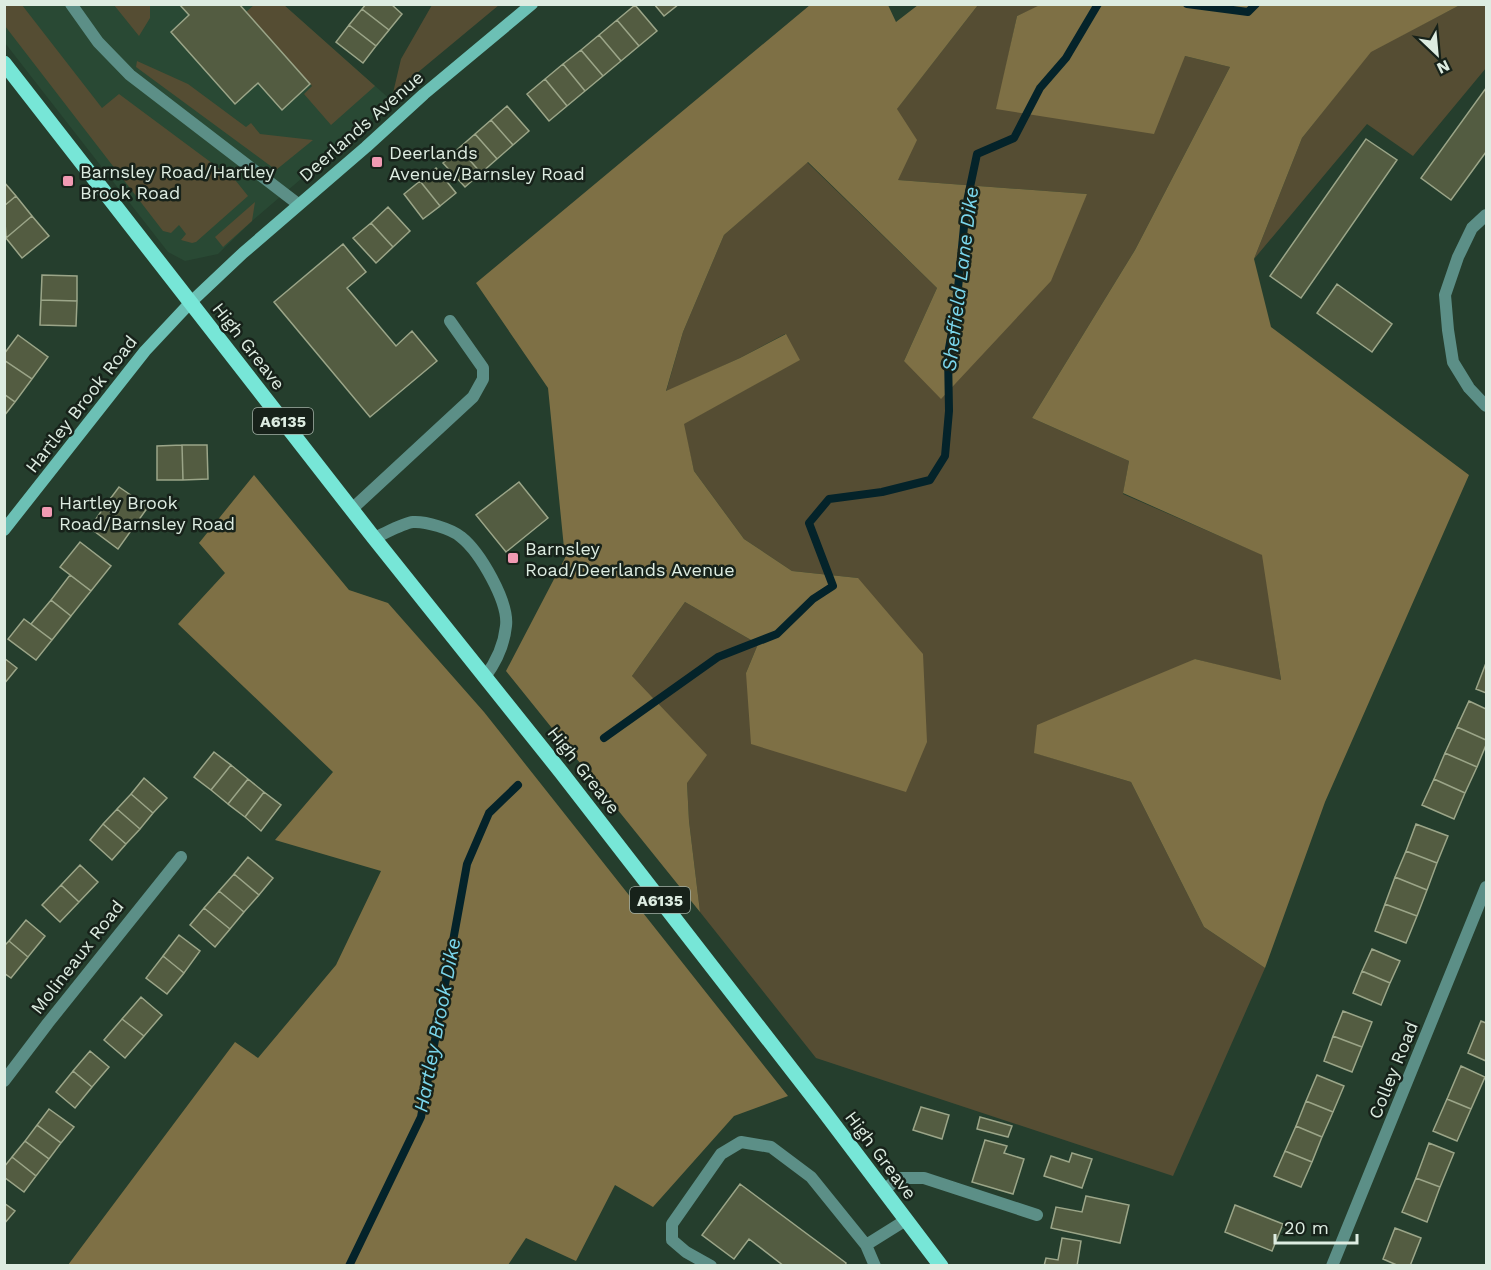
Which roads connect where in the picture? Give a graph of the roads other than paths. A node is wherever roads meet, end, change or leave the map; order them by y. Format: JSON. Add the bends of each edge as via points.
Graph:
{"nodes":[{"id":1,"x":71,"y":4,"type":"edge"},
{"id":2,"x":532,"y":4,"type":"edge"},
{"id":3,"x":4,"y":63,"type":"edge"},
{"id":4,"x":298,"y":204,"type":"junction"},
{"id":5,"x":1486,"y":215,"type":"edge"},
{"id":6,"x":190,"y":303,"type":"junction"},
{"id":7,"x":450,"y":321,"type":"dead end"},
{"id":8,"x":1486,"y":406,"type":"edge"},
{"id":9,"x":352,"y":509,"type":"junction"},
{"id":10,"x":4,"y":530,"type":"edge"},
{"id":11,"x":374,"y":538,"type":"junction"},
{"id":12,"x":485,"y":677,"type":"junction"},
{"id":13,"x":181,"y":856,"type":"dead end"},
{"id":14,"x":1486,"y":887,"type":"edge"},
{"id":15,"x":4,"y":1081,"type":"edge"},
{"id":16,"x":884,"y":1190,"type":"junction"},
{"id":17,"x":1037,"y":1215,"type":"dead end"},
{"id":18,"x":906,"y":1220,"type":"junction"},
{"id":19,"x":866,"y":1245,"type":"junction"},
{"id":20,"x":711,"y":1266,"type":"edge"},
{"id":21,"x":875,"y":1266,"type":"edge"},
{"id":22,"x":941,"y":1266,"type":"edge"},
{"id":23,"x":1332,"y":1266,"type":"edge"}],
"edges":[{"from":1,"to":4,"type":"street","via":[[98,42],[130,75]]},
{"from":2,"to":4,"type":"street","name":"Deerlands Avenue"},
{"from":3,"to":6,"type":"main road","number":"A6135"},
{"from":4,"to":6,"type":"street","name":"Deerlands Avenue"},
{"from":5,"to":8,"type":"street","via":[[1472,228],[1444,295],[1453,362]]},
{"from":6,"to":9,"type":"main road","name":"High Greave","number":"A6135"},
{"from":6,"to":10,"type":"street","name":"Hartley Brook Road","via":[[145,351]]},
{"from":7,"to":9,"type":"street","via":[[483,368],[483,379],[473,397]]},
{"from":9,"to":11,"type":"main road","name":"High Greave","number":"A6135"},
{"from":11,"to":12,"type":"main road","name":"High Greave","number":"A6135"},
{"from":11,"to":12,"type":"street","via":[[412,522],[438,526],[461,536],[482,560],[498,589],[507,625],[498,659]]},
{"from":12,"to":16,"type":"main road","name":"High Greave","number":"A6135"},
{"from":13,"to":15,"type":"street","name":"Molineaux Road"},
{"from":14,"to":23,"type":"street","name":"Colley Road"},
{"from":16,"to":17,"type":"street","via":[[899,1178],[924,1178]]},
{"from":16,"to":18,"type":"main road","name":"High Greave","number":"A6135"},
{"from":18,"to":19,"type":"street"},
{"from":18,"to":22,"type":"main road","name":"High Greave","number":"A6135"},
{"from":19,"to":20,"type":"street","via":[[811,1177],[771,1147],[741,1142],[721,1154],[672,1224],[672,1240]]},
{"from":19,"to":21,"type":"street"}]}
